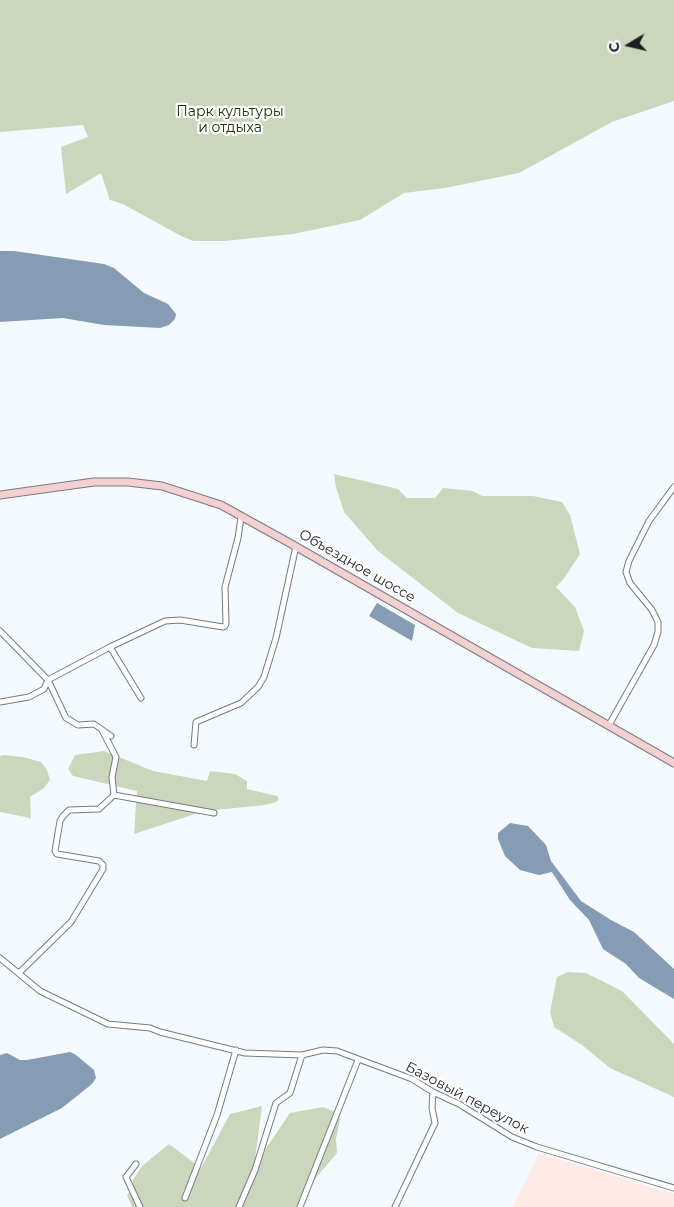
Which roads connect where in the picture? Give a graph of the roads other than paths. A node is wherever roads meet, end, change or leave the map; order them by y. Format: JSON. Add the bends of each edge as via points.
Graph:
{"nodes":[{"id":1,"x":674,"y":488,"type":"edge"},
{"id":2,"x":0,"y":495,"type":"edge"},
{"id":3,"x":241,"y":517,"type":"junction"},
{"id":4,"x":296,"y":546,"type":"junction"},
{"id":5,"x":0,"y":631,"type":"edge"},
{"id":6,"x":110,"y":646,"type":"junction"},
{"id":7,"x":48,"y":680,"type":"junction"},
{"id":8,"x":142,"y":698,"type":"dead end"},
{"id":9,"x":0,"y":702,"type":"edge"},
{"id":10,"x":609,"y":725,"type":"junction"},
{"id":11,"x":102,"y":730,"type":"junction"},
{"id":12,"x":111,"y":736,"type":"dead end"},
{"id":13,"x":194,"y":745,"type":"dead end"},
{"id":14,"x":674,"y":763,"type":"edge"},
{"id":15,"x":114,"y":796,"type":"junction"},
{"id":16,"x":214,"y":813,"type":"dead end"},
{"id":17,"x":0,"y":958,"type":"edge"},
{"id":18,"x":19,"y":973,"type":"junction"},
{"id":19,"x":236,"y":1050,"type":"junction"},
{"id":20,"x":302,"y":1055,"type":"junction"},
{"id":21,"x":358,"y":1060,"type":"junction"},
{"id":22,"x":433,"y":1092,"type":"junction"},
{"id":23,"x":136,"y":1164,"type":"dead end"},
{"id":24,"x":674,"y":1188,"type":"edge"},
{"id":25,"x":185,"y":1198,"type":"dead end"},
{"id":26,"x":140,"y":1207,"type":"edge"},
{"id":27,"x":239,"y":1207,"type":"edge"},
{"id":28,"x":300,"y":1207,"type":"edge"},
{"id":29,"x":395,"y":1207,"type":"edge"}],
"edges":[{"from":1,"to":10,"type":"street","via":[[649,521],[628,561],[626,572],[630,583],[652,610],[658,622],[658,632],[654,645]]},
{"from":2,"to":3,"type":"main road","name":"Объездное шоссе","via":[[94,482],[128,482],[162,486],[198,496]]},
{"from":3,"to":4,"type":"main road","name":"Объездное шоссе"},
{"from":3,"to":6,"type":"street","via":[[225,587],[225,626],[165,621]]},
{"from":4,"to":10,"type":"main road","name":"Объездное шоссе"},
{"from":4,"to":13,"type":"street","via":[[264,677],[241,703],[196,722]]},
{"from":5,"to":7,"type":"street"},
{"from":6,"to":7,"type":"street"},
{"from":6,"to":8,"type":"street"},
{"from":7,"to":9,"type":"street","via":[[44,689],[29,697]]},
{"from":7,"to":11,"type":"street","via":[[66,718],[78,725],[94,724]]},
{"from":10,"to":14,"type":"main road","name":"Объездное шоссе"},
{"from":11,"to":12,"type":"street"},
{"from":11,"to":15,"type":"street","via":[[116,757],[112,777]]},
{"from":15,"to":16,"type":"street"},
{"from":15,"to":18,"type":"street","via":[[103,807],[69,810],[63,816],[55,846],[57,854],[99,861],[103,869],[71,922]]},
{"from":17,"to":18,"type":"street","name":"Базовый переулок"},
{"from":18,"to":19,"type":"street","name":"Базовый переулок","via":[[40,991],[108,1024],[150,1028]]},
{"from":19,"to":20,"type":"street","name":"Базовый переулок"},
{"from":19,"to":25,"type":"street","via":[[217,1115]]},
{"from":20,"to":21,"type":"street","name":"Базовый переулок","via":[[323,1050],[337,1051]]},
{"from":20,"to":27,"type":"street","via":[[290,1093],[276,1103],[255,1170]]},
{"from":21,"to":22,"type":"street","name":"Базовый переулок","via":[[412,1080]]},
{"from":21,"to":28,"type":"street"},
{"from":22,"to":24,"type":"street","name":"Базовый переулок","via":[[512,1137]]},
{"from":22,"to":29,"type":"street","via":[[435,1123]]},
{"from":23,"to":26,"type":"street","via":[[126,1177]]}]}
